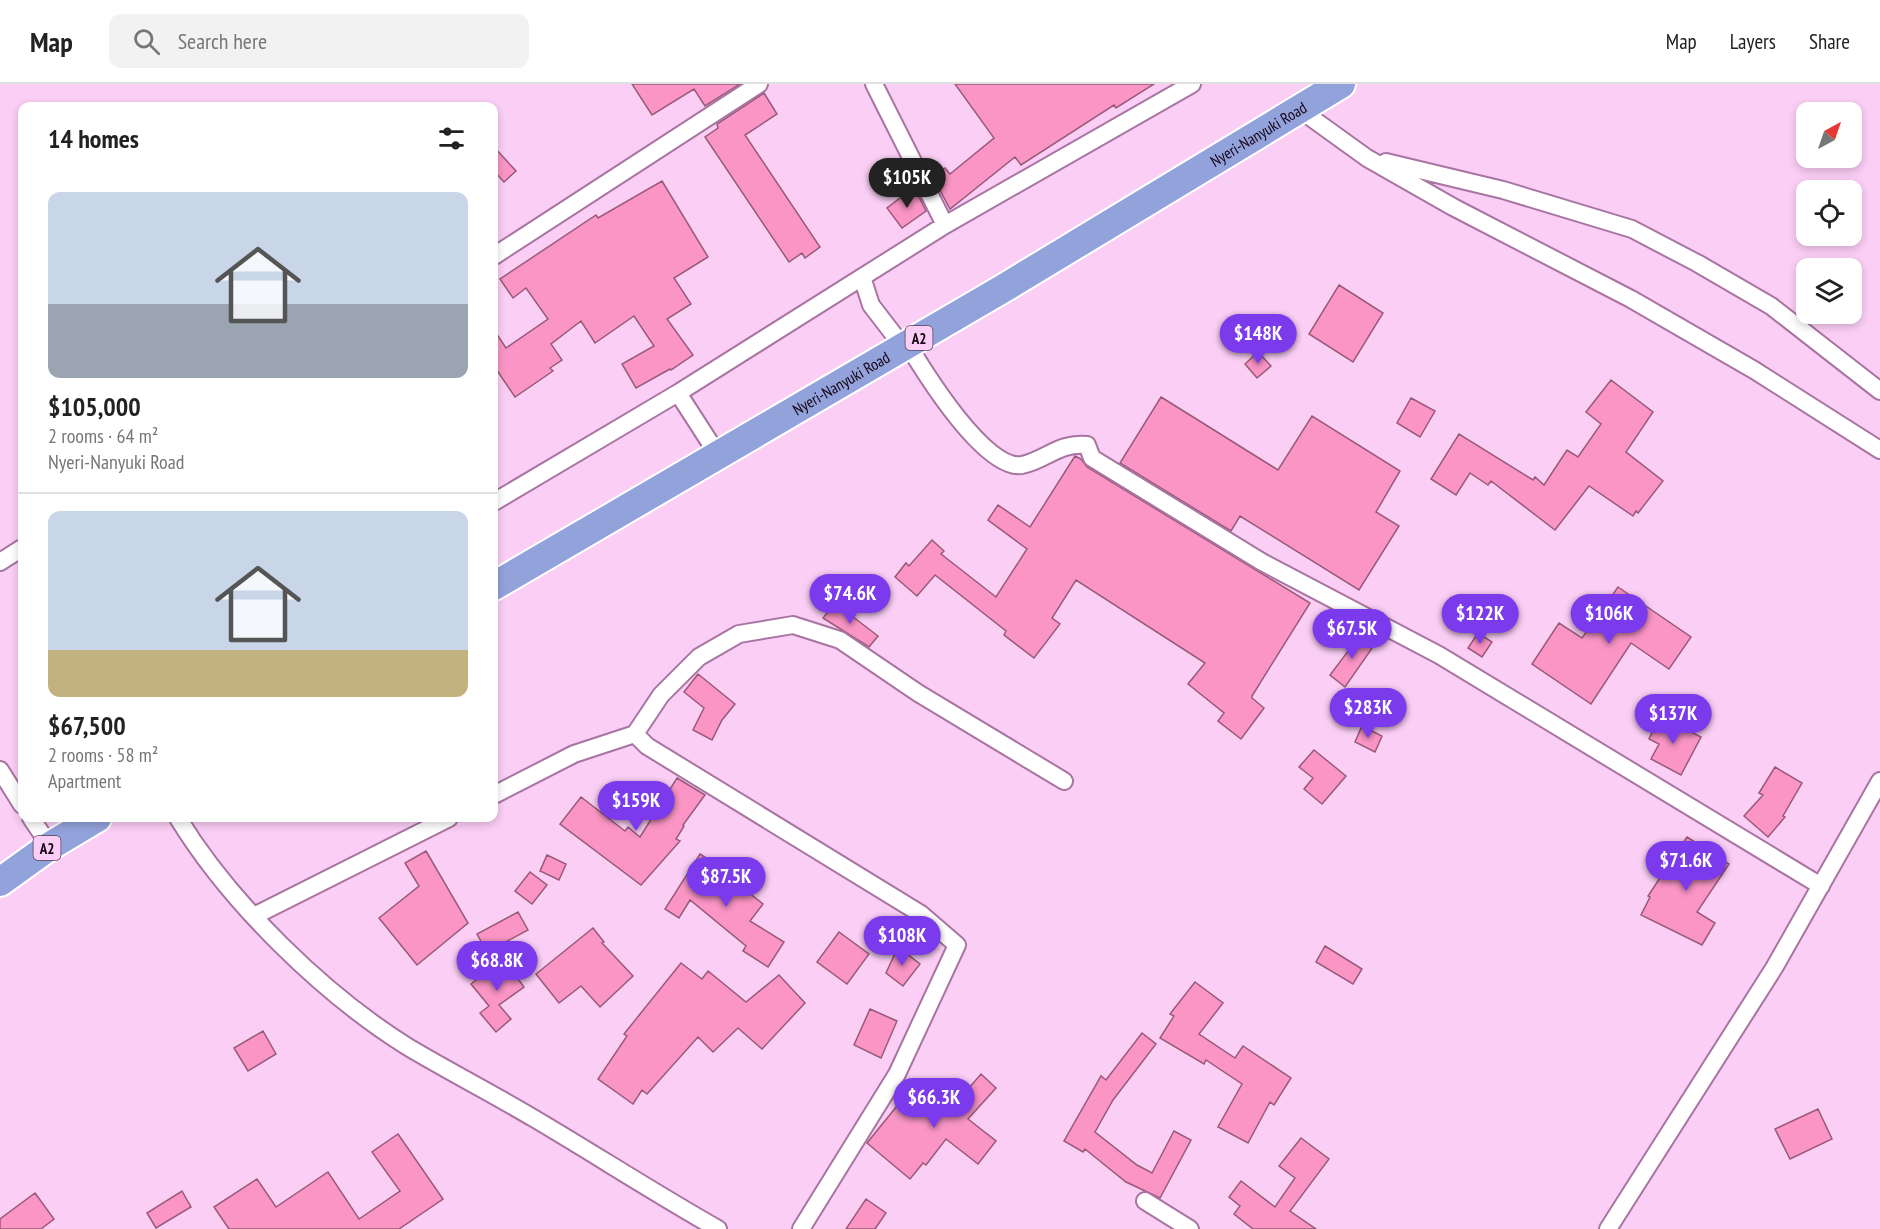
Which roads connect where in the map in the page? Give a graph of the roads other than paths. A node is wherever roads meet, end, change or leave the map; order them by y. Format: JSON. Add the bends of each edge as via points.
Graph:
{"nodes":[{"id":1,"x":759,"y":84,"type":"edge"},
{"id":2,"x":874,"y":84,"type":"edge"},
{"id":3,"x":1192,"y":84,"type":"edge"},
{"id":4,"x":1341,"y":84,"type":"edge"},
{"id":5,"x":1299,"y":109,"type":"junction"},
{"id":6,"x":1367,"y":158,"type":"junction"},
{"id":7,"x":945,"y":225,"type":"junction"},
{"id":8,"x":498,"y":253,"type":"edge"},
{"id":9,"x":862,"y":277,"type":"junction"},
{"id":10,"x":909,"y":349,"type":"junction"},
{"id":11,"x":1880,"y":391,"type":"edge"},
{"id":12,"x":678,"y":393,"type":"junction"},
{"id":13,"x":1880,"y":450,"type":"edge"},
{"id":14,"x":718,"y":455,"type":"junction"},
{"id":15,"x":498,"y":500,"type":"edge"},
{"id":16,"x":18,"y":551,"type":"edge"},
{"id":17,"x":0,"y":562,"type":"edge"},
{"id":18,"x":498,"y":584,"type":"edge"},
{"id":19,"x":635,"y":734,"type":"junction"},
{"id":20,"x":0,"y":770,"type":"edge"},
{"id":21,"x":1064,"y":781,"type":"dead end"},
{"id":22,"x":1880,"y":781,"type":"edge"},
{"id":23,"x":11,"y":787,"type":"edge"},
{"id":24,"x":498,"y":793,"type":"edge"},
{"id":25,"x":34,"y":822,"type":"edge"},
{"id":26,"x":90,"y":822,"type":"edge"},
{"id":27,"x":181,"y":822,"type":"edge"},
{"id":28,"x":441,"y":822,"type":"edge"},
{"id":29,"x":50,"y":846,"type":"junction"},
{"id":30,"x":0,"y":882,"type":"edge"},
{"id":31,"x":1821,"y":885,"type":"junction"},
{"id":32,"x":254,"y":916,"type":"junction"},
{"id":33,"x":1145,"y":1201,"type":"dead end"},
{"id":34,"x":718,"y":1229,"type":"edge"},
{"id":35,"x":801,"y":1229,"type":"edge"},
{"id":36,"x":1190,"y":1229,"type":"edge"},
{"id":37,"x":1608,"y":1229,"type":"edge"}],
"edges":[{"from":1,"to":8,"type":"street"},
{"from":2,"to":7,"type":"street"},
{"from":3,"to":7,"type":"street"},
{"from":4,"to":5,"type":"highway","name":"Nyeri-Nanyuki Road","number":"A2"},
{"from":5,"to":6,"type":"street"},
{"from":5,"to":10,"type":"highway","name":"Nyeri-Nanyuki Road","number":"A2"},
{"from":6,"to":11,"type":"street","via":[[1503,190],[1632,229],[1771,306]]},
{"from":6,"to":13,"type":"street","via":[[1658,315]]},
{"from":7,"to":9,"type":"street"},
{"from":9,"to":10,"type":"street","via":[[871,305]]},
{"from":9,"to":12,"type":"street"},
{"from":10,"to":14,"type":"highway","name":"Nyeri-Nanyuki Road","number":"A2"},
{"from":10,"to":31,"type":"street","via":[[954,414],[1009,464],[1026,464],[1075,443],[1087,445],[1092,458],[1262,562],[1439,655]]},
{"from":12,"to":14,"type":"street"},
{"from":12,"to":15,"type":"street"},
{"from":14,"to":18,"type":"highway","name":"Nyeri-Nanyuki Road","number":"A2"},
{"from":16,"to":17,"type":"street"},
{"from":19,"to":21,"type":"street","via":[[662,695],[699,657],[739,634],[793,625],[840,640],[918,693]]},
{"from":19,"to":24,"type":"street","via":[[574,754]]},
{"from":19,"to":35,"type":"street","via":[[647,746],[921,914],[957,945],[897,1074]]},
{"from":20,"to":23,"type":"street"},
{"from":22,"to":31,"type":"street"},
{"from":25,"to":29,"type":"street"},
{"from":26,"to":29,"type":"highway","number":"A2"},
{"from":27,"to":32,"type":"street","via":[[216,873]]},
{"from":28,"to":32,"type":"street"},
{"from":29,"to":30,"type":"highway","number":"A2"},
{"from":31,"to":37,"type":"street","via":[[1774,968]]},
{"from":32,"to":34,"type":"street","via":[[311,974],[364,1017]]},
{"from":33,"to":36,"type":"street"}]}
